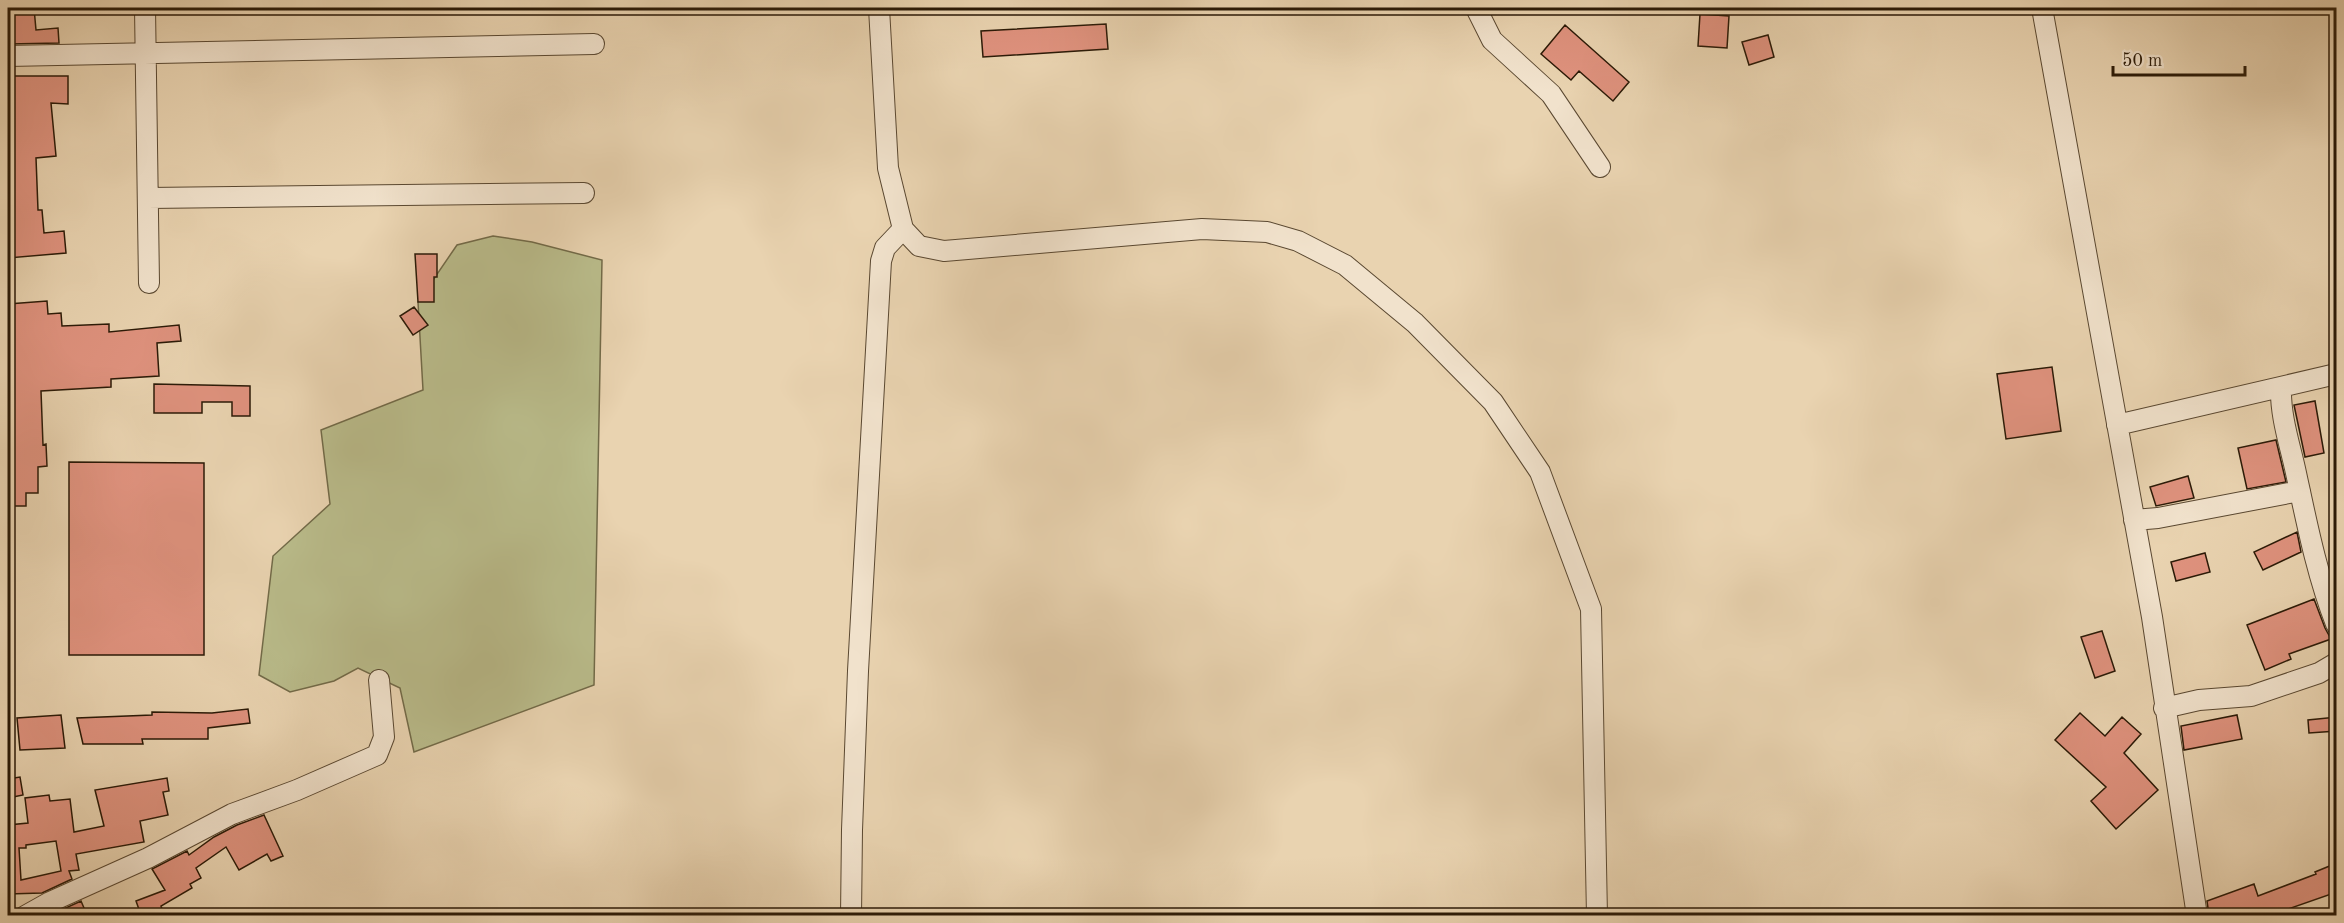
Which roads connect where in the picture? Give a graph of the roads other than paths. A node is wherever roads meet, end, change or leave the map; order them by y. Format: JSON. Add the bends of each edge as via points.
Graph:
{"nodes":[{"id":1,"x":145,"y":8,"type":"edge"},
{"id":2,"x":879,"y":8,"type":"edge"},
{"id":3,"x":1476,"y":8,"type":"edge"},
{"id":4,"x":2042,"y":8,"type":"edge"},
{"id":5,"x":594,"y":44,"type":"dead end"},
{"id":6,"x":145,"y":53,"type":"junction"},
{"id":7,"x":8,"y":56,"type":"edge"},
{"id":8,"x":1600,"y":167,"type":"dead end"},
{"id":9,"x":584,"y":193,"type":"dead end"},
{"id":10,"x":148,"y":198,"type":"junction"},
{"id":11,"x":903,"y":229,"type":"junction"},
{"id":12,"x":149,"y":284,"type":"dead end"},
{"id":13,"x":2337,"y":374,"type":"edge"},
{"id":14,"x":2281,"y":387,"type":"junction"},
{"id":15,"x":2117,"y":425,"type":"junction"},
{"id":16,"x":2300,"y":491,"type":"junction"},
{"id":17,"x":2134,"y":520,"type":"junction"},
{"id":18,"x":2337,"y":624,"type":"edge"},
{"id":19,"x":2337,"y":663,"type":"edge"},
{"id":20,"x":379,"y":680,"type":"dead end"},
{"id":21,"x":2164,"y":708,"type":"junction"},
{"id":22,"x":25,"y":915,"type":"edge"},
{"id":23,"x":851,"y":915,"type":"edge"},
{"id":24,"x":1597,"y":915,"type":"edge"},
{"id":25,"x":2197,"y":915,"type":"edge"}],
"edges":[{"from":1,"to":6,"type":"street"},
{"from":2,"to":11,"type":"street","via":[[888,168]]},
{"from":3,"to":8,"type":"street","via":[[1492,40],[1551,94]]},
{"from":4,"to":15,"type":"street"},
{"from":5,"to":6,"type":"street"},
{"from":6,"to":7,"type":"street"},
{"from":6,"to":10,"type":"street"},
{"from":9,"to":10,"type":"street"},
{"from":10,"to":12,"type":"street"},
{"from":11,"to":23,"type":"street","via":[[885,248],[881,261],[858,671]]},
{"from":11,"to":24,"type":"street","via":[[919,246],[944,251],[1203,230],[1267,232],[1298,241],[1345,265],[1415,323],[1493,402],[1540,472],[1591,609]]},
{"from":13,"to":14,"type":"street"},
{"from":14,"to":15,"type":"street"},
{"from":14,"to":16,"type":"street"},
{"from":15,"to":17,"type":"street"},
{"from":16,"to":17,"type":"street"},
{"from":16,"to":18,"type":"street","via":[[2320,579]]},
{"from":17,"to":21,"type":"street"},
{"from":19,"to":21,"type":"street","via":[[2251,696],[2199,700]]},
{"from":20,"to":22,"type":"street","via":[[384,737],[377,755],[232,814]]},
{"from":21,"to":25,"type":"street"}]}
